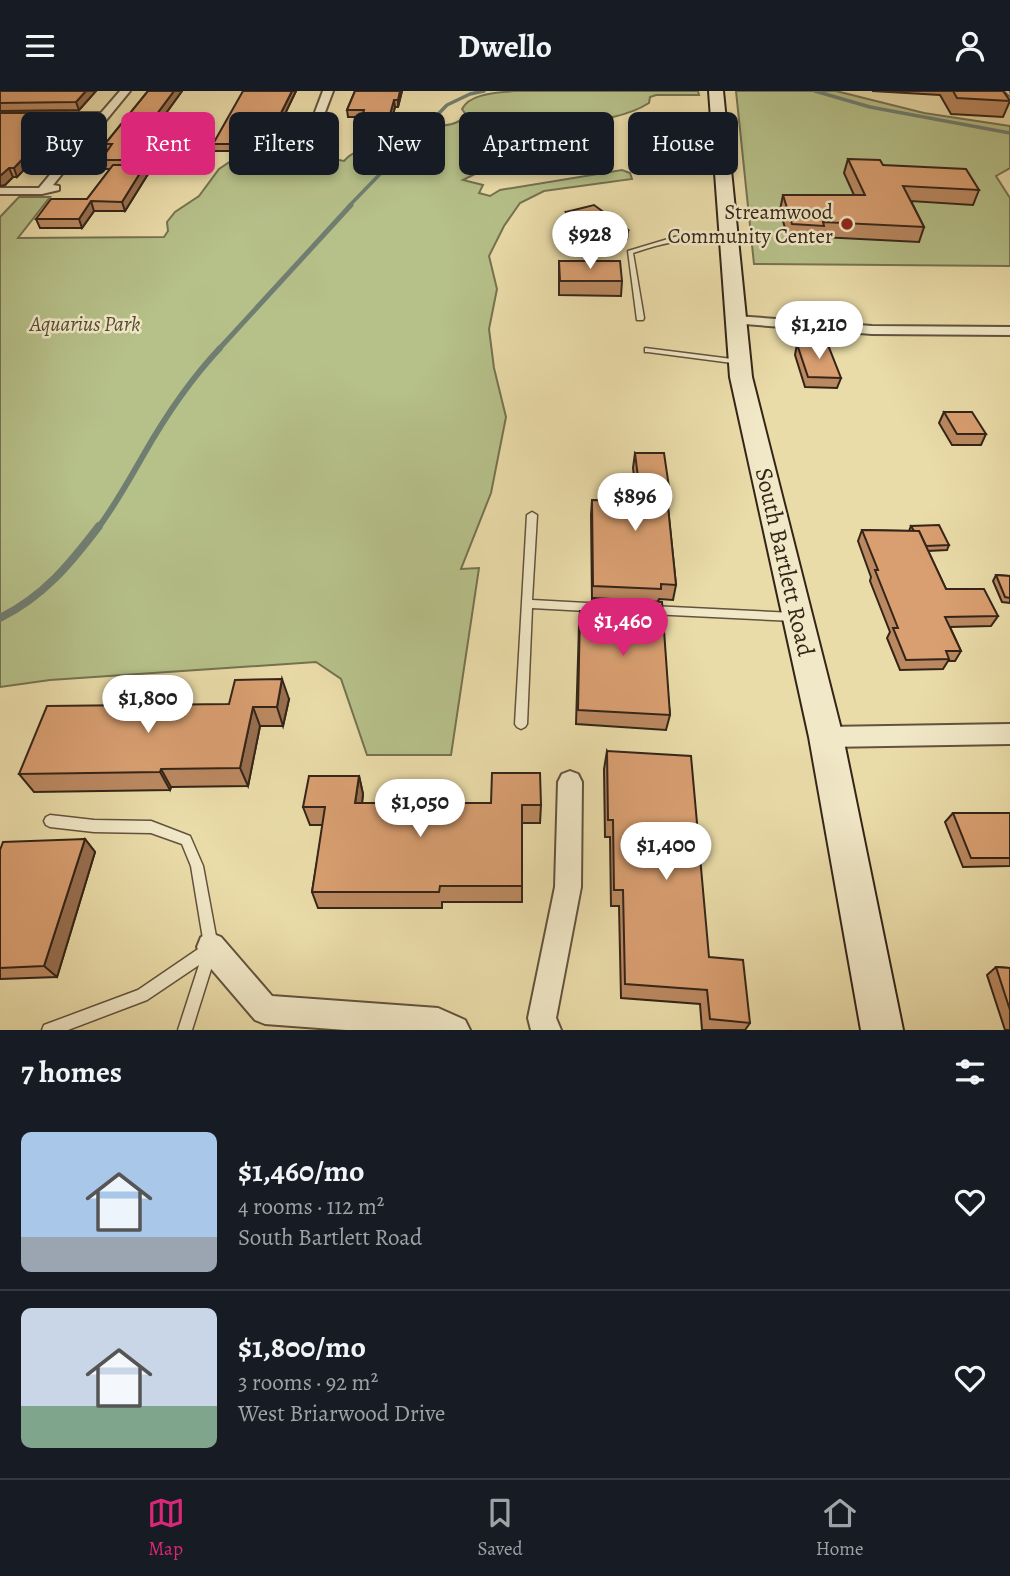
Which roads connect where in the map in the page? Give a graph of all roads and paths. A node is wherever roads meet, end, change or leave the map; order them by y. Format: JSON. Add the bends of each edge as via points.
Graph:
{"nodes":[{"id":1,"x":125,"y":91,"type":"edge"},
{"id":2,"x":328,"y":91,"type":"edge"},
{"id":3,"x":716,"y":91,"type":"edge"},
{"id":4,"x":107,"y":112,"type":"edge"},
{"id":5,"x":320,"y":112,"type":"edge"},
{"id":6,"x":718,"y":112,"type":"edge"},
{"id":7,"x":0,"y":116,"type":"edge"},
{"id":8,"x":21,"y":116,"type":"edge"},
{"id":9,"x":55,"y":175,"type":"edge"},
{"id":10,"x":723,"y":175,"type":"edge"},
{"id":11,"x":61,"y":187,"type":"dead end"},
{"id":12,"x":0,"y":191,"type":"edge"},
{"id":13,"x":42,"y":191,"type":"junction"},
{"id":14,"x":729,"y":237,"type":"junction"},
{"id":15,"x":640,"y":318,"type":"dead end"},
{"id":16,"x":736,"y":320,"type":"junction"},
{"id":17,"x":1010,"y":331,"type":"edge"},
{"id":18,"x":648,"y":350,"type":"dead end"},
{"id":19,"x":740,"y":362,"type":"junction"},
{"id":20,"x":532,"y":515,"type":"dead end"},
{"id":21,"x":527,"y":604,"type":"junction"},
{"id":22,"x":622,"y":609,"type":"edge"},
{"id":23,"x":635,"y":609,"type":"edge"},
{"id":24,"x":798,"y":617,"type":"junction"},
{"id":25,"x":521,"y":724,"type":"dead end"},
{"id":26,"x":1010,"y":734,"type":"edge"},
{"id":27,"x":826,"y":737,"type":"junction"},
{"id":28,"x":570,"y":782,"type":"dead end"},
{"id":29,"x":50,"y":821,"type":"dead end"},
{"id":30,"x":211,"y":947,"type":"junction"},
{"id":31,"x":48,"y":1030,"type":"edge"},
{"id":32,"x":185,"y":1030,"type":"edge"},
{"id":33,"x":454,"y":1030,"type":"edge"},
{"id":34,"x":546,"y":1030,"type":"edge"},
{"id":35,"x":881,"y":1030,"type":"edge"}],
"edges":[{"from":1,"to":4,"type":"street"},
{"from":2,"to":5,"type":"street"},
{"from":3,"to":6,"type":"main road","name":"South Bartlett Road"},
{"from":7,"to":8,"type":"street"},
{"from":9,"to":13,"type":"street"},
{"from":10,"to":14,"type":"main road","name":"South Bartlett Road"},
{"from":11,"to":13,"type":"street"},
{"from":12,"to":13,"type":"street"},
{"from":14,"to":15,"type":"lane","via":[[672,237],[630,252]]},
{"from":14,"to":16,"type":"main road","name":"South Bartlett Road"},
{"from":16,"to":17,"type":"street","via":[[872,330]]},
{"from":16,"to":19,"type":"main road","name":"South Bartlett Road"},
{"from":18,"to":19,"type":"lane"},
{"from":19,"to":24,"type":"main road","name":"South Bartlett Road"},
{"from":20,"to":21,"type":"lane"},
{"from":21,"to":22,"type":"lane"},
{"from":21,"to":25,"type":"lane"},
{"from":23,"to":24,"type":"lane"},
{"from":24,"to":27,"type":"main road","name":"South Bartlett Road"},
{"from":26,"to":27,"type":"street"},
{"from":27,"to":35,"type":"main road","name":"South Bartlett Road"},
{"from":28,"to":34,"type":"street","via":[[568,887],[542,1018]]},
{"from":29,"to":30,"type":"lane","via":[[151,827],[186,840],[197,866]]},
{"from":30,"to":31,"type":"lane","via":[[142,995]]},
{"from":30,"to":32,"type":"lane"},
{"from":30,"to":33,"type":"street","via":[[265,1010],[438,1022]]}]}
